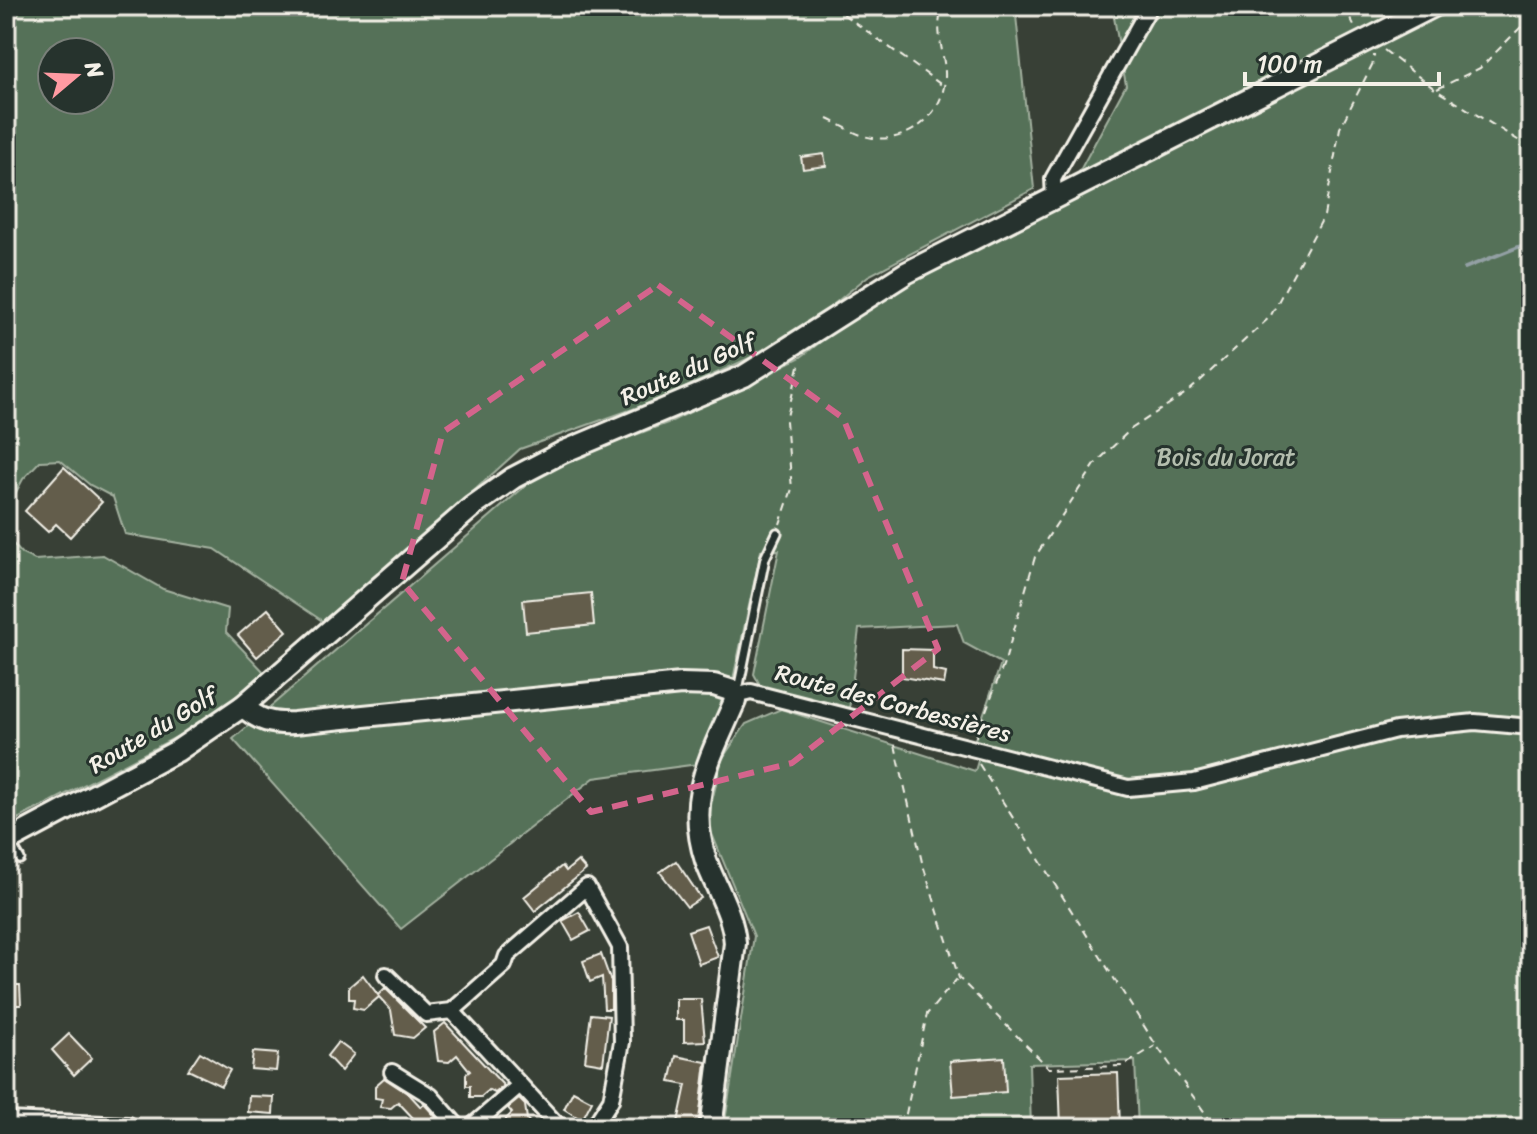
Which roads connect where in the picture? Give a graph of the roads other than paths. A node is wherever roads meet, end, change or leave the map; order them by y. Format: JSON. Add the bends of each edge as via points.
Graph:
{"nodes":[{"id":1,"x":1150,"y":6,"type":"edge"},
{"id":2,"x":1434,"y":6,"type":"edge"},
{"id":3,"x":1054,"y":198,"type":"junction"},
{"id":4,"x":777,"y":533,"type":"road end"},
{"id":5,"x":735,"y":696,"type":"junction"},
{"id":6,"x":243,"y":706,"type":"junction"},
{"id":7,"x":1531,"y":727,"type":"edge"},
{"id":8,"x":8,"y":841,"type":"edge"},
{"id":9,"x":20,"y":859,"type":"dead end"},
{"id":10,"x":386,"y":975,"type":"dead end"},
{"id":11,"x":452,"y":1011,"type":"junction"},
{"id":12,"x":392,"y":1072,"type":"dead end"},
{"id":13,"x":520,"y":1085,"type":"junction"},
{"id":14,"x":6,"y":1123,"type":"edge"},
{"id":15,"x":128,"y":1128,"type":"edge"},
{"id":16,"x":459,"y":1128,"type":"edge"},
{"id":17,"x":470,"y":1128,"type":"edge"},
{"id":18,"x":560,"y":1128,"type":"edge"},
{"id":19,"x":593,"y":1128,"type":"edge"},
{"id":20,"x":711,"y":1128,"type":"edge"}],
"edges":[{"from":1,"to":3,"type":"street","via":[[1053,179]]},
{"from":2,"to":3,"type":"main road","name":"Route du Golf"},
{"from":3,"to":6,"type":"main road","name":"Route du Golf","via":[[897,278],[744,376],[563,452],[490,493]]},
{"from":4,"to":5,"type":"lane","via":[[765,558]]},
{"from":5,"to":6,"type":"main road","name":"Route des Corbessières","via":[[723,687],[681,684],[274,724]]},
{"from":5,"to":7,"type":"street","name":"Route des Corbessières","via":[[751,692],[1128,788],[1194,782],[1396,730],[1475,722]]},
{"from":5,"to":20,"type":"main road","via":[[706,763],[700,802],[705,858],[735,943]]},
{"from":6,"to":8,"type":"main road","name":"Route du Golf","via":[[177,751]]},
{"from":8,"to":9,"type":"lane"},
{"from":10,"to":11,"type":"street","via":[[426,1014]]},
{"from":11,"to":13,"type":"street"},
{"from":11,"to":19,"type":"street","via":[[587,887],[620,947],[622,1042],[611,1100]]},
{"from":12,"to":16,"type":"street","via":[[431,1096]]},
{"from":13,"to":17,"type":"street"},
{"from":13,"to":18,"type":"street"},
{"from":14,"to":15,"type":"main road"}]}
